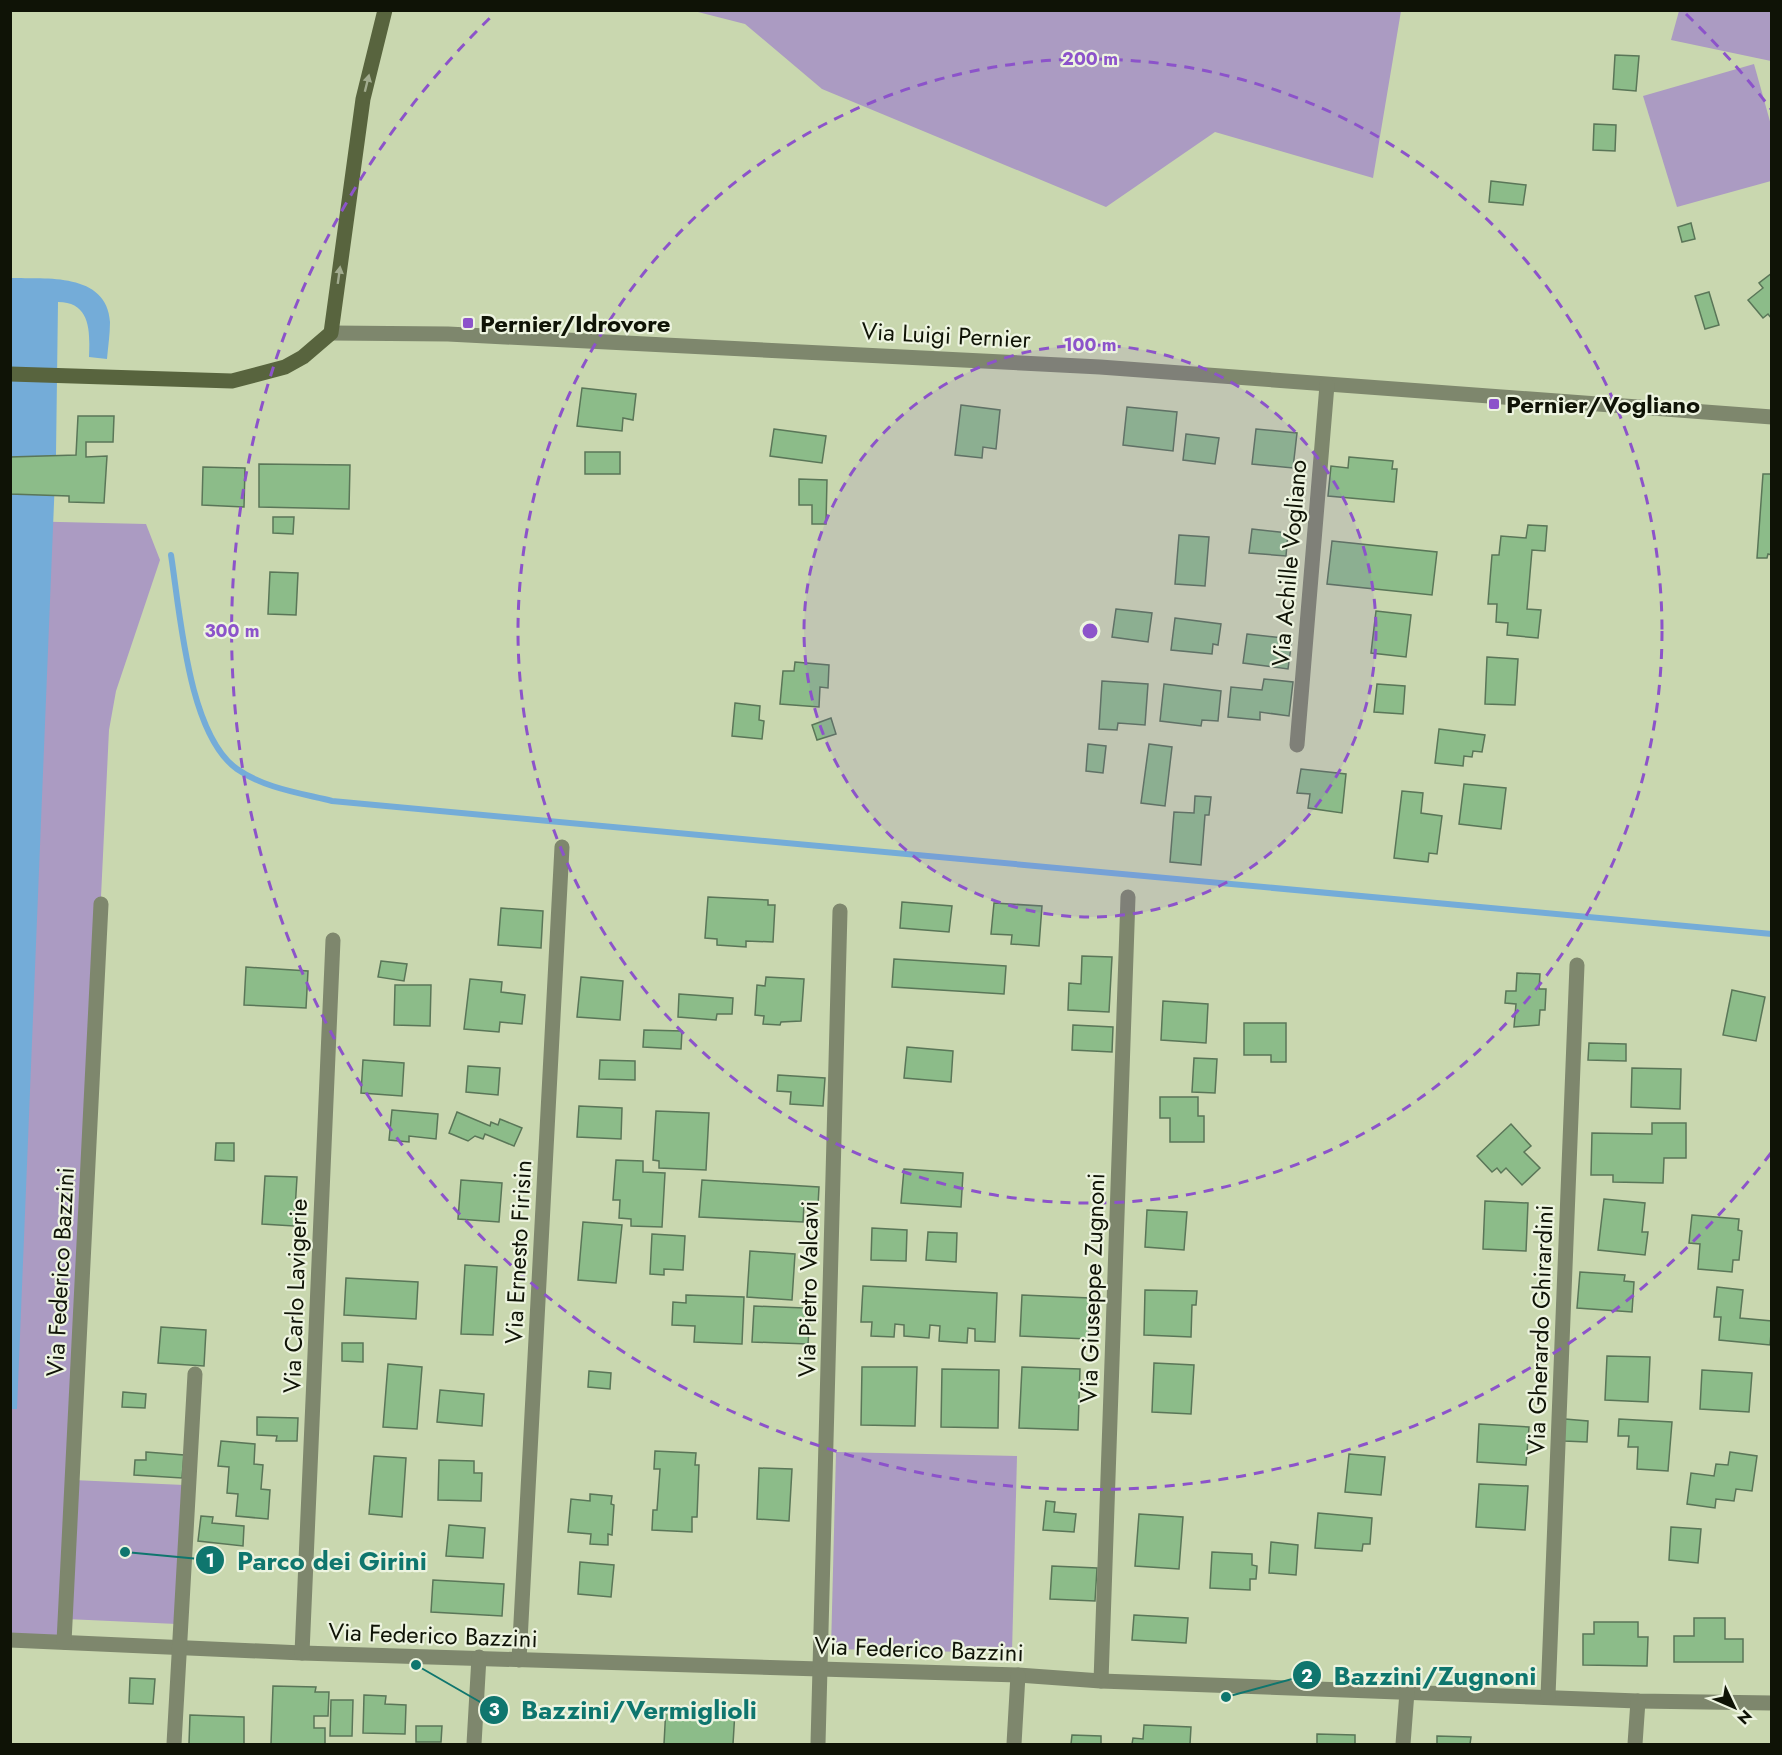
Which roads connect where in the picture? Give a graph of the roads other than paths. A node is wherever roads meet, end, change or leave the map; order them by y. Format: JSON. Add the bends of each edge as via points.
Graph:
{"nodes":[{"id":1,"x":385,"y":10,"type":"edge"},
{"id":2,"x":332,"y":333,"type":"junction"},
{"id":3,"x":10,"y":374,"type":"edge"},
{"id":4,"x":1327,"y":385,"type":"junction"},
{"id":5,"x":1772,"y":417,"type":"edge"},
{"id":6,"x":1297,"y":745,"type":"dead end"},
{"id":7,"x":562,"y":847,"type":"dead end"},
{"id":8,"x":1128,"y":897,"type":"dead end"},
{"id":9,"x":101,"y":904,"type":"dead end"},
{"id":10,"x":840,"y":911,"type":"dead end"},
{"id":11,"x":333,"y":940,"type":"dead end"},
{"id":12,"x":1577,"y":965,"type":"dead end"},
{"id":13,"x":195,"y":1374,"type":"dead end"},
{"id":14,"x":14,"y":1640,"type":"edge"},
{"id":15,"x":64,"y":1642,"type":"junction"},
{"id":16,"x":178,"y":1647,"type":"junction"},
{"id":17,"x":302,"y":1653,"type":"junction"},
{"id":18,"x":479,"y":1657,"type":"junction"},
{"id":19,"x":519,"y":1660,"type":"junction"},
{"id":20,"x":822,"y":1668,"type":"junction"},
{"id":21,"x":1018,"y":1675,"type":"junction"},
{"id":22,"x":1101,"y":1681,"type":"junction"},
{"id":23,"x":1407,"y":1692,"type":"junction"},
{"id":24,"x":1548,"y":1696,"type":"junction"},
{"id":25,"x":1638,"y":1701,"type":"junction"},
{"id":26,"x":1772,"y":1703,"type":"edge"},
{"id":27,"x":174,"y":1744,"type":"edge"},
{"id":28,"x":474,"y":1744,"type":"edge"},
{"id":29,"x":818,"y":1744,"type":"edge"},
{"id":30,"x":1014,"y":1744,"type":"edge"},
{"id":31,"x":1403,"y":1744,"type":"edge"},
{"id":32,"x":1635,"y":1744,"type":"edge"}],
"edges":[{"from":2,"to":1,"type":"street","one_way":true,"via":[[363,99]]},
{"from":2,"to":3,"type":"street","via":[[285,368],[251,379],[217,382]]},
{"from":2,"to":4,"type":"street","name":"Via Luigi Pernier","via":[[437,333],[844,352]]},
{"from":4,"to":5,"type":"street","name":"Via Luigi Pernier"},
{"from":4,"to":6,"type":"street","name":"Via Achille Vogliano"},
{"from":7,"to":19,"type":"street","name":"Via Ernesto Firisin"},
{"from":8,"to":22,"type":"street","name":"Via Giuseppe Zugnoni"},
{"from":9,"to":15,"type":"street","name":"Via Federico Bazzini"},
{"from":10,"to":20,"type":"street","name":"Via Pietro Valcavi"},
{"from":11,"to":17,"type":"street","name":"Via Carlo Lavigerie"},
{"from":12,"to":24,"type":"street","name":"Via Gherardo Ghirardini"},
{"from":13,"to":16,"type":"street"},
{"from":14,"to":15,"type":"street","name":"Via Federico Bazzini"},
{"from":15,"to":16,"type":"street","name":"Via Federico Bazzini"},
{"from":16,"to":17,"type":"street","name":"Via Federico Bazzini"},
{"from":16,"to":27,"type":"street"},
{"from":17,"to":18,"type":"street","name":"Via Federico Bazzini"},
{"from":18,"to":19,"type":"street","name":"Via Federico Bazzini"},
{"from":18,"to":28,"type":"street"},
{"from":19,"to":20,"type":"street","name":"Via Federico Bazzini"},
{"from":20,"to":21,"type":"street","name":"Via Federico Bazzini"},
{"from":20,"to":29,"type":"street","name":"Via Pietro Valcavi"},
{"from":21,"to":22,"type":"street","name":"Via Federico Bazzini"},
{"from":21,"to":30,"type":"street"},
{"from":22,"to":23,"type":"street","name":"Via Federico Bazzini"},
{"from":23,"to":24,"type":"street","name":"Via Federico Bazzini"},
{"from":23,"to":31,"type":"street"},
{"from":24,"to":25,"type":"street","name":"Via Federico Bazzini"},
{"from":25,"to":26,"type":"street","name":"Via Federico Bazzini"},
{"from":25,"to":32,"type":"street"}]}
